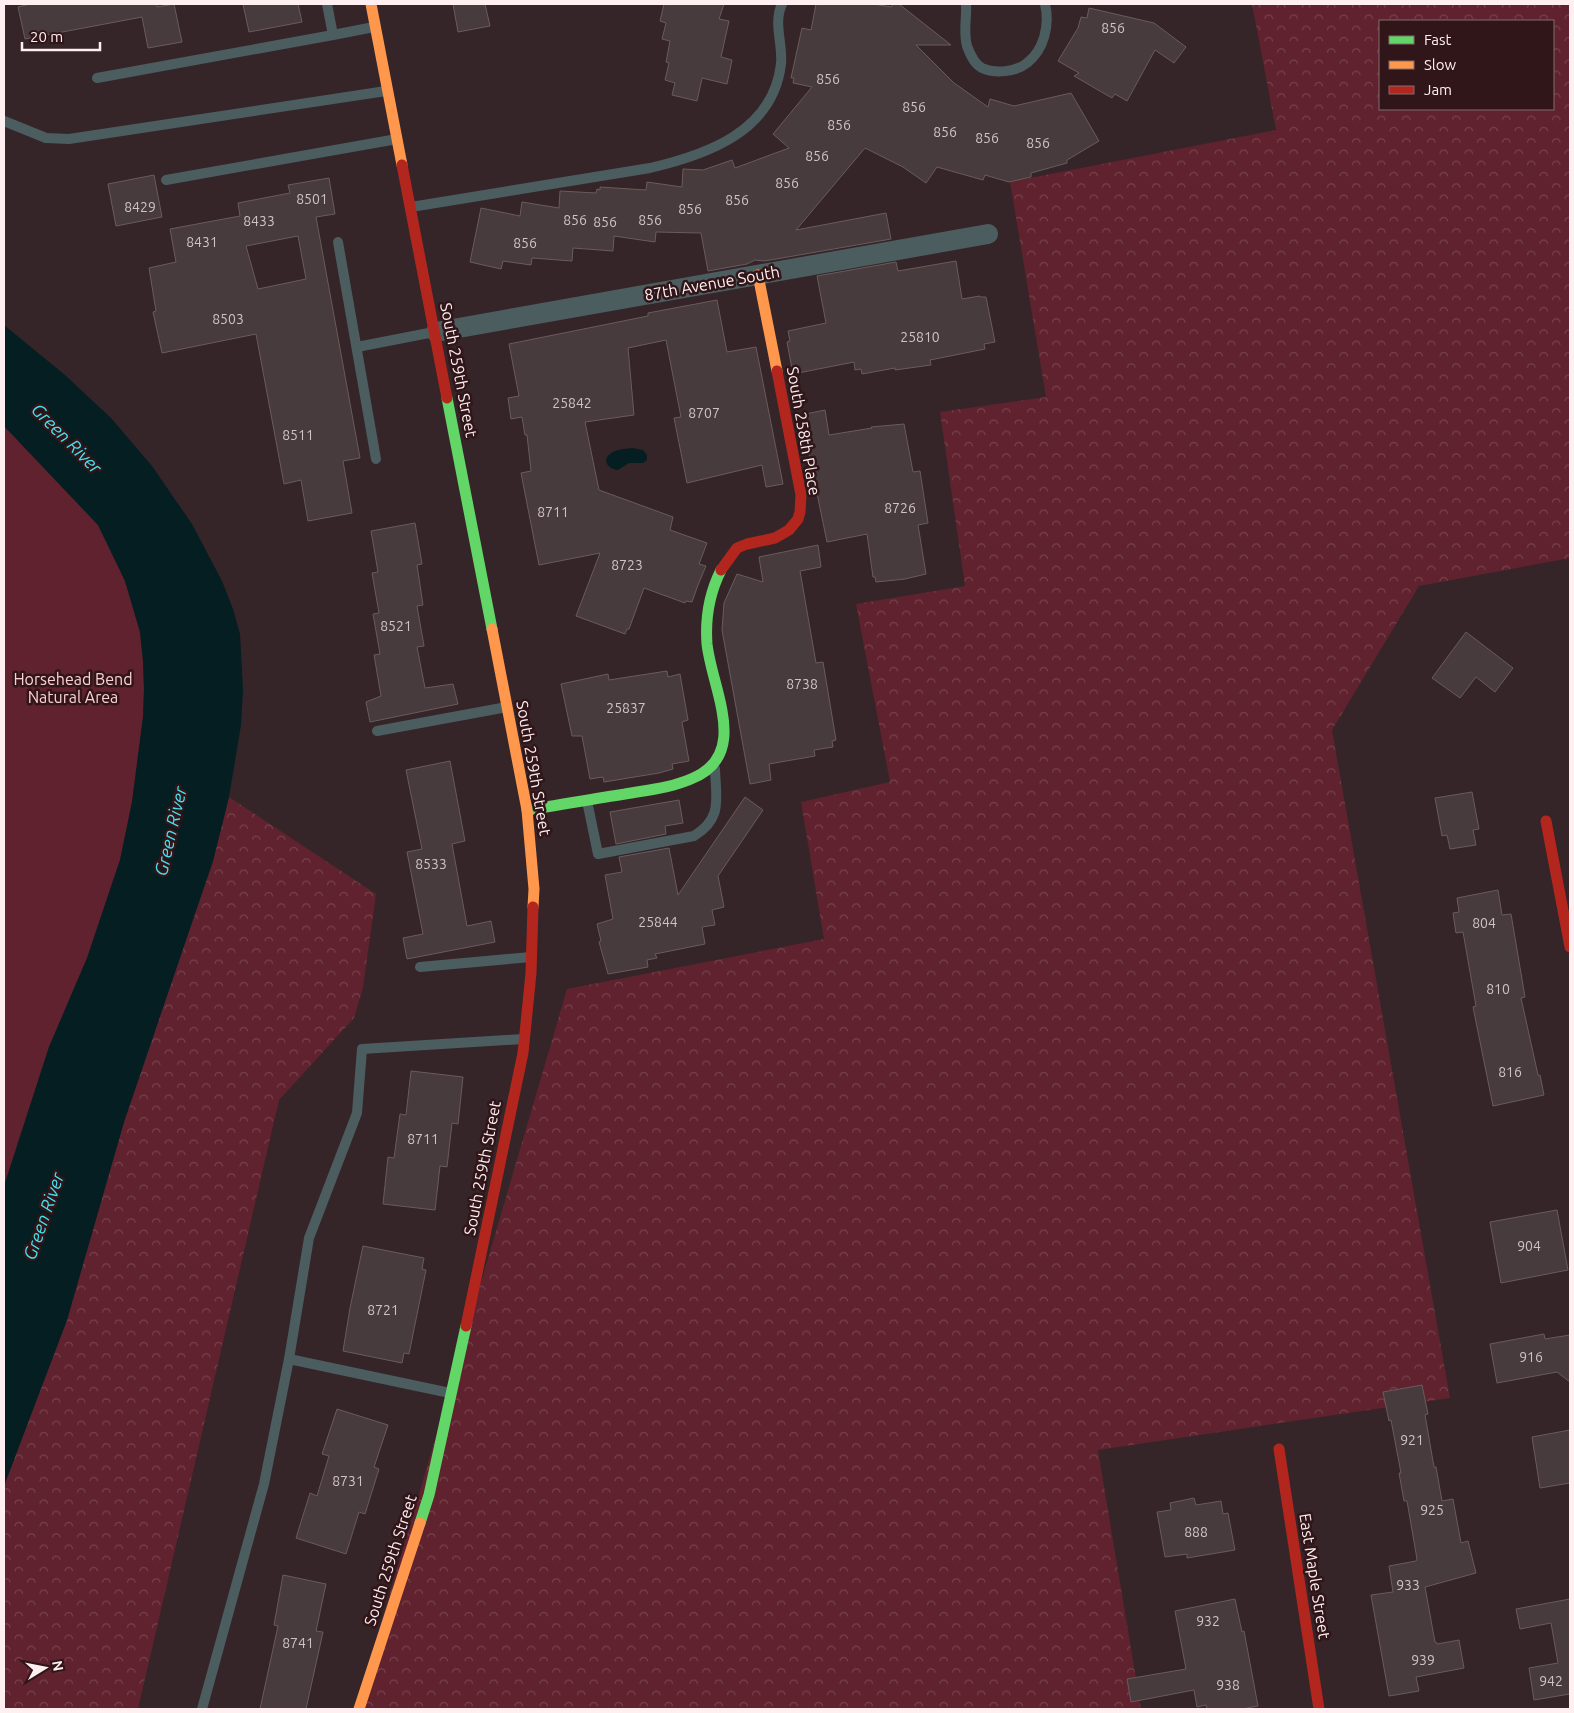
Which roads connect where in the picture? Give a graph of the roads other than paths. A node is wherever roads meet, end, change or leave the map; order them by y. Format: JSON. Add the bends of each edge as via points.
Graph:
{"nodes":[{"id":1,"x":327,"y":4,"type":"edge"},
{"id":2,"x":372,"y":4,"type":"edge"},
{"id":3,"x":782,"y":4,"type":"edge"},
{"id":4,"x":966,"y":4,"type":"edge"},
{"id":5,"x":1045,"y":4,"type":"edge"},
{"id":6,"x":376,"y":27,"type":"junction"},
{"id":7,"x":333,"y":35,"type":"junction"},
{"id":8,"x":97,"y":78,"type":"dead end"},
{"id":9,"x":388,"y":91,"type":"junction"},
{"id":10,"x":4,"y":121,"type":"edge"},
{"id":11,"x":397,"y":140,"type":"junction"},
{"id":12,"x":166,"y":180,"type":"dead end"},
{"id":13,"x":410,"y":208,"type":"junction"},
{"id":14,"x":988,"y":234,"type":"dead end"},
{"id":15,"x":338,"y":242,"type":"dead end"},
{"id":16,"x":758,"y":275,"type":"junction"},
{"id":17,"x":436,"y":332,"type":"junction"},
{"id":18,"x":357,"y":347,"type":"junction"},
{"id":19,"x":376,"y":459,"type":"dead end"},
{"id":20,"x":508,"y":706,"type":"junction"},
{"id":21,"x":377,"y":731,"type":"dead end"},
{"id":22,"x":714,"y":766,"type":"junction"},
{"id":23,"x":587,"y":800,"type":"junction"},
{"id":24,"x":528,"y":810,"type":"junction"},
{"id":25,"x":1546,"y":821,"type":"dead end"},
{"id":26,"x":1570,"y":947,"type":"edge"},
{"id":27,"x":532,"y":957,"type":"junction"},
{"id":28,"x":420,"y":967,"type":"dead end"},
{"id":29,"x":524,"y":1039,"type":"junction"},
{"id":30,"x":290,"y":1360,"type":"junction"},
{"id":31,"x":451,"y":1393,"type":"junction"},
{"id":32,"x":1279,"y":1449,"type":"dead end"},
{"id":33,"x":202,"y":1709,"type":"edge"},
{"id":34,"x":359,"y":1709,"type":"edge"},
{"id":35,"x":1319,"y":1709,"type":"edge"}],
"edges":[{"from":1,"to":7,"type":"lane"},
{"from":2,"to":6,"type":"street","name":"South 259th Street"},
{"from":3,"to":13,"type":"lane","via":[[778,19],[781,65],[774,88],[745,129],[724,143],[706,152],[650,168]]},
{"from":4,"to":5,"type":"lane","via":[[964,31],[974,61],[981,68],[1003,71],[1026,64],[1038,50],[1046,26]]},
{"from":6,"to":7,"type":"lane"},
{"from":6,"to":9,"type":"street","name":"South 259th Street"},
{"from":7,"to":8,"type":"lane"},
{"from":9,"to":10,"type":"lane","via":[[69,139],[46,138]]},
{"from":9,"to":11,"type":"street","name":"South 259th Street"},
{"from":11,"to":12,"type":"lane"},
{"from":11,"to":13,"type":"street","name":"South 259th Street"},
{"from":13,"to":17,"type":"street","name":"South 259th Street"},
{"from":14,"to":16,"type":"street","name":"87th Avenue South"},
{"from":15,"to":18,"type":"lane"},
{"from":16,"to":17,"type":"street","name":"87th Avenue South"},
{"from":16,"to":22,"type":"street","name":"South 258th Place","via":[[801,508],[797,521],[785,533],[745,544],[731,554],[708,602],[708,651],[724,724],[724,745]]},
{"from":17,"to":18,"type":"lane"},
{"from":17,"to":20,"type":"street","name":"South 259th Street"},
{"from":18,"to":19,"type":"lane"},
{"from":20,"to":21,"type":"lane"},
{"from":20,"to":24,"type":"street","name":"South 259th Street"},
{"from":22,"to":23,"type":"street","via":[[694,779],[677,784]]},
{"from":22,"to":23,"type":"lane","via":[[716,806],[713,820],[694,836],[598,854]]},
{"from":23,"to":24,"type":"street"},
{"from":24,"to":27,"type":"street","name":"South 259th Street","via":[[534,889]]},
{"from":25,"to":26,"type":"street"},
{"from":27,"to":28,"type":"lane"},
{"from":27,"to":29,"type":"street","name":"South 259th Street"},
{"from":29,"to":30,"type":"lane","via":[[362,1049],[357,1113],[308,1238]]},
{"from":29,"to":31,"type":"street","name":"South 259th Street"},
{"from":30,"to":31,"type":"lane"},
{"from":30,"to":33,"type":"lane","via":[[264,1484]]},
{"from":31,"to":34,"type":"street","name":"South 259th Street","via":[[428,1495]]},
{"from":32,"to":35,"type":"street","name":"East Maple Street"}]}
